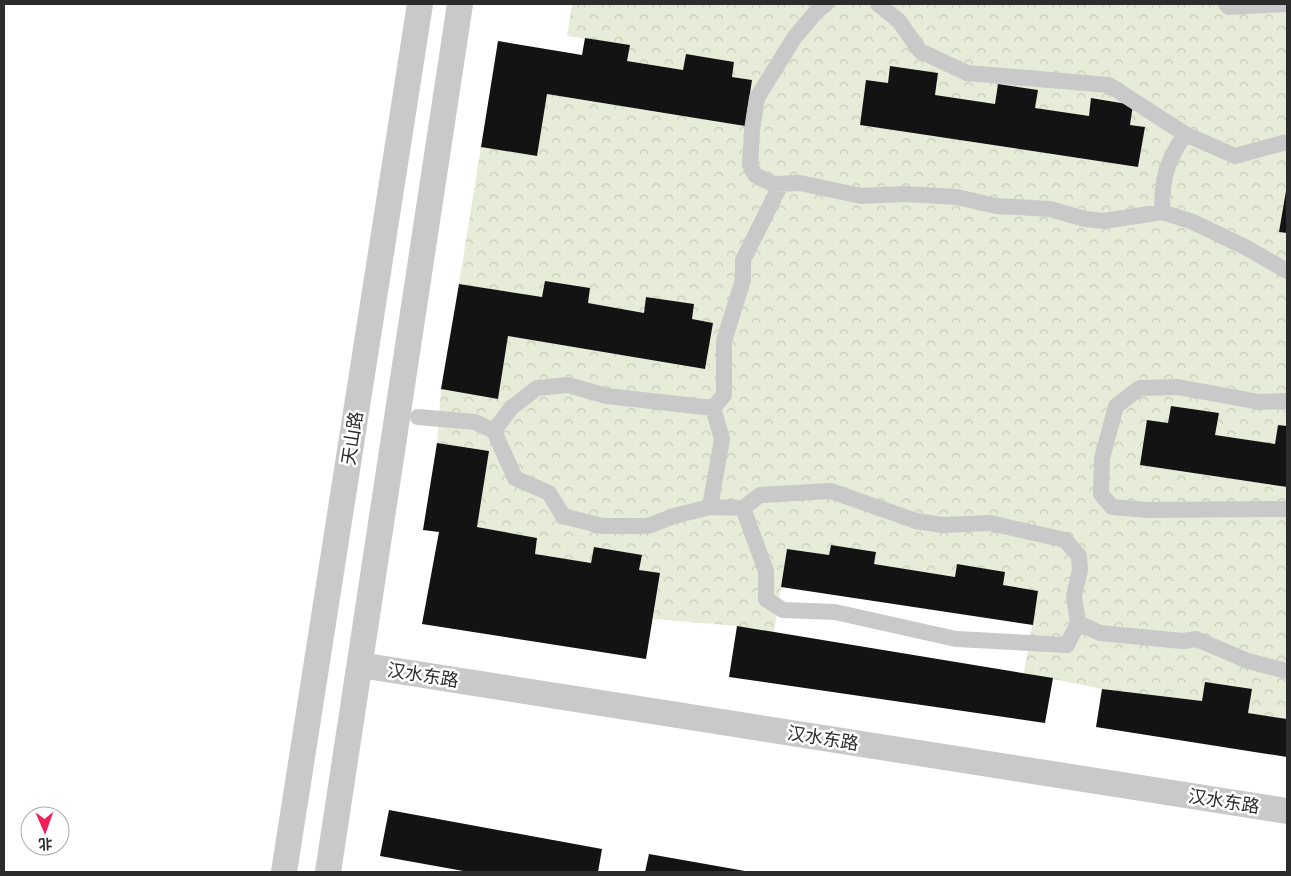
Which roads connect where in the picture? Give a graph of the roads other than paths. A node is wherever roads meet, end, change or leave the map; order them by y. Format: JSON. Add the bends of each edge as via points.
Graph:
{"nodes":[{"id":1,"x":420,"y":4,"type":"edge"},
{"id":2,"x":460,"y":4,"type":"edge"},
{"id":3,"x":826,"y":4,"type":"edge"},
{"id":4,"x":878,"y":4,"type":"edge"},
{"id":5,"x":1226,"y":4,"type":"edge"},
{"id":6,"x":1287,"y":4,"type":"edge"},
{"id":7,"x":1185,"y":134,"type":"junction"},
{"id":8,"x":1287,"y":142,"type":"edge"},
{"id":9,"x":781,"y":184,"type":"junction"},
{"id":10,"x":1162,"y":212,"type":"junction"},
{"id":11,"x":1287,"y":271,"type":"edge"},
{"id":12,"x":1287,"y":401,"type":"edge"},
{"id":13,"x":714,"y":408,"type":"junction"},
{"id":14,"x":418,"y":417,"type":"dead end"},
{"id":15,"x":494,"y":431,"type":"junction"},
{"id":16,"x":710,"y":507,"type":"junction"},
{"id":17,"x":744,"y":508,"type":"junction"},
{"id":18,"x":1287,"y":509,"type":"edge"},
{"id":19,"x":1078,"y":623,"type":"junction"},
{"id":20,"x":360,"y":665,"type":"junction"},
{"id":21,"x":1287,"y":671,"type":"edge"},
{"id":22,"x":1287,"y":811,"type":"edge"},
{"id":23,"x":284,"y":872,"type":"edge"},
{"id":24,"x":328,"y":872,"type":"edge"}],
"edges":[{"from":1,"to":23,"type":"street","name":"天山路"},
{"from":2,"to":20,"type":"street"},
{"from":3,"to":9,"type":"street","via":[[794,38],[757,98],[750,166],[755,174],[773,184]]},
{"from":4,"to":7,"type":"street","via":[[899,22],[920,51],[967,73],[1109,85]]},
{"from":5,"to":6,"type":"street","via":[[1229,7]]},
{"from":7,"to":8,"type":"street","via":[[1235,156]]},
{"from":7,"to":10,"type":"street","via":[[1169,159],[1162,188]]},
{"from":9,"to":10,"type":"street","via":[[800,183],[861,196],[957,197],[996,206],[1050,209],[1104,222]]},
{"from":9,"to":13,"type":"street","via":[[742,260],[743,280],[724,341],[724,395]]},
{"from":10,"to":11,"type":"street","via":[[1193,222]]},
{"from":12,"to":18,"type":"street","via":[[1259,402],[1178,387],[1140,388],[1116,406],[1102,458],[1101,494],[1112,507],[1147,510]]},
{"from":13,"to":15,"type":"street","via":[[607,396],[568,385],[538,388],[511,408]]},
{"from":13,"to":16,"type":"street","via":[[722,440]]},
{"from":14,"to":15,"type":"street","via":[[476,422]]},
{"from":15,"to":16,"type":"street","via":[[515,478],[549,493],[563,516],[602,526],[648,526]]},
{"from":16,"to":17,"type":"street"},
{"from":17,"to":19,"type":"street","via":[[760,495],[831,491],[916,521],[990,523],[1065,540],[1079,556],[1080,570],[1074,596]]},
{"from":17,"to":19,"type":"street","via":[[766,571],[766,599],[783,610],[835,612],[956,639],[1053,645],[1067,644]]},
{"from":19,"to":21,"type":"street","via":[[1100,633],[1183,641],[1196,639],[1248,661]]},
{"from":20,"to":22,"type":"street","name":"汉水东路"},
{"from":20,"to":24,"type":"street"}]}
